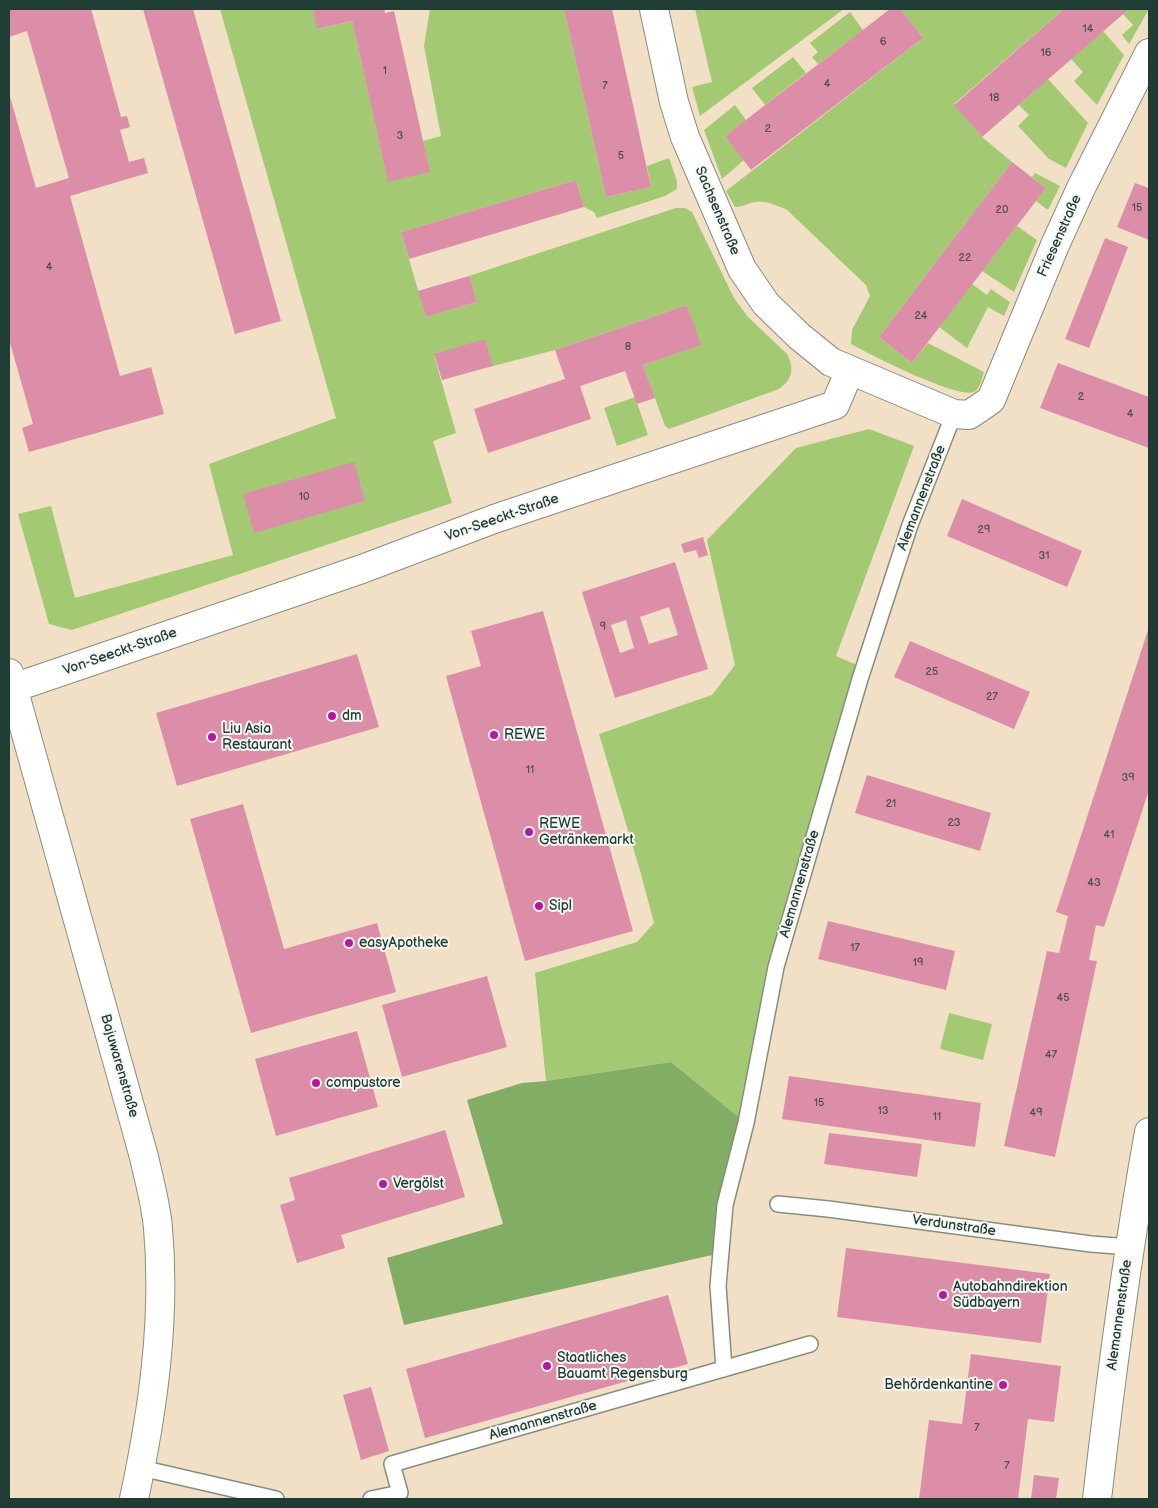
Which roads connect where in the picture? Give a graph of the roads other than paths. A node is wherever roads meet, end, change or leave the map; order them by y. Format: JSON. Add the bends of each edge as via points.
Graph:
{"nodes":[{"id":1,"x":654,"y":9,"type":"edge"},
{"id":2,"x":1149,"y":53,"type":"edge"},
{"id":3,"x":850,"y":370,"type":"junction"},
{"id":4,"x":962,"y":414,"type":"junction"},
{"id":5,"x":11,"y":680,"type":"edge"},
{"id":6,"x":1149,"y":1132,"type":"edge"},
{"id":7,"x":778,"y":1204,"type":"dead end"},
{"id":8,"x":1136,"y":1243,"type":"edge"},
{"id":9,"x":810,"y":1344,"type":"dead end"},
{"id":10,"x":724,"y":1369,"type":"junction"},
{"id":11,"x":141,"y":1468,"type":"junction"},
{"id":12,"x":134,"y":1499,"type":"edge"},
{"id":13,"x":276,"y":1499,"type":"edge"},
{"id":14,"x":371,"y":1499,"type":"edge"},
{"id":15,"x":1097,"y":1499,"type":"edge"}],
"edges":[{"from":1,"to":3,"type":"street","name":"Sachsenstraße","via":[[685,137],[742,269],[766,304],[799,336],[831,362]]},
{"from":2,"to":4,"type":"street","name":"Friesenstraße","via":[[1065,223],[991,400]]},
{"from":3,"to":4,"type":"street"},
{"from":3,"to":5,"type":"street","name":"Von-Seeckt-Straße","via":[[835,405],[494,519],[362,569]]},
{"from":4,"to":10,"type":"lane","name":"Alemannenstraße","via":[[910,525],[860,680],[776,966],[746,1123],[725,1205],[718,1286]]},
{"from":5,"to":11,"type":"street","name":"Bajuwarenstraße","via":[[144,1157],[158,1226],[159,1333]]},
{"from":6,"to":8,"type":"street","name":"Alemannenstraße"},
{"from":7,"to":8,"type":"lane","name":"Verdunstraße","via":[[1092,1244]]},
{"from":8,"to":15,"type":"street","name":"Alemannenstraße","via":[[1113,1361]]},
{"from":9,"to":10,"type":"lane","name":"Alemannenstraße"},
{"from":10,"to":14,"type":"lane","name":"Alemannenstraße","via":[[392,1464],[400,1493]]},
{"from":11,"to":12,"type":"street","name":"Bajuwarenstraße"},
{"from":11,"to":13,"type":"lane"}]}
